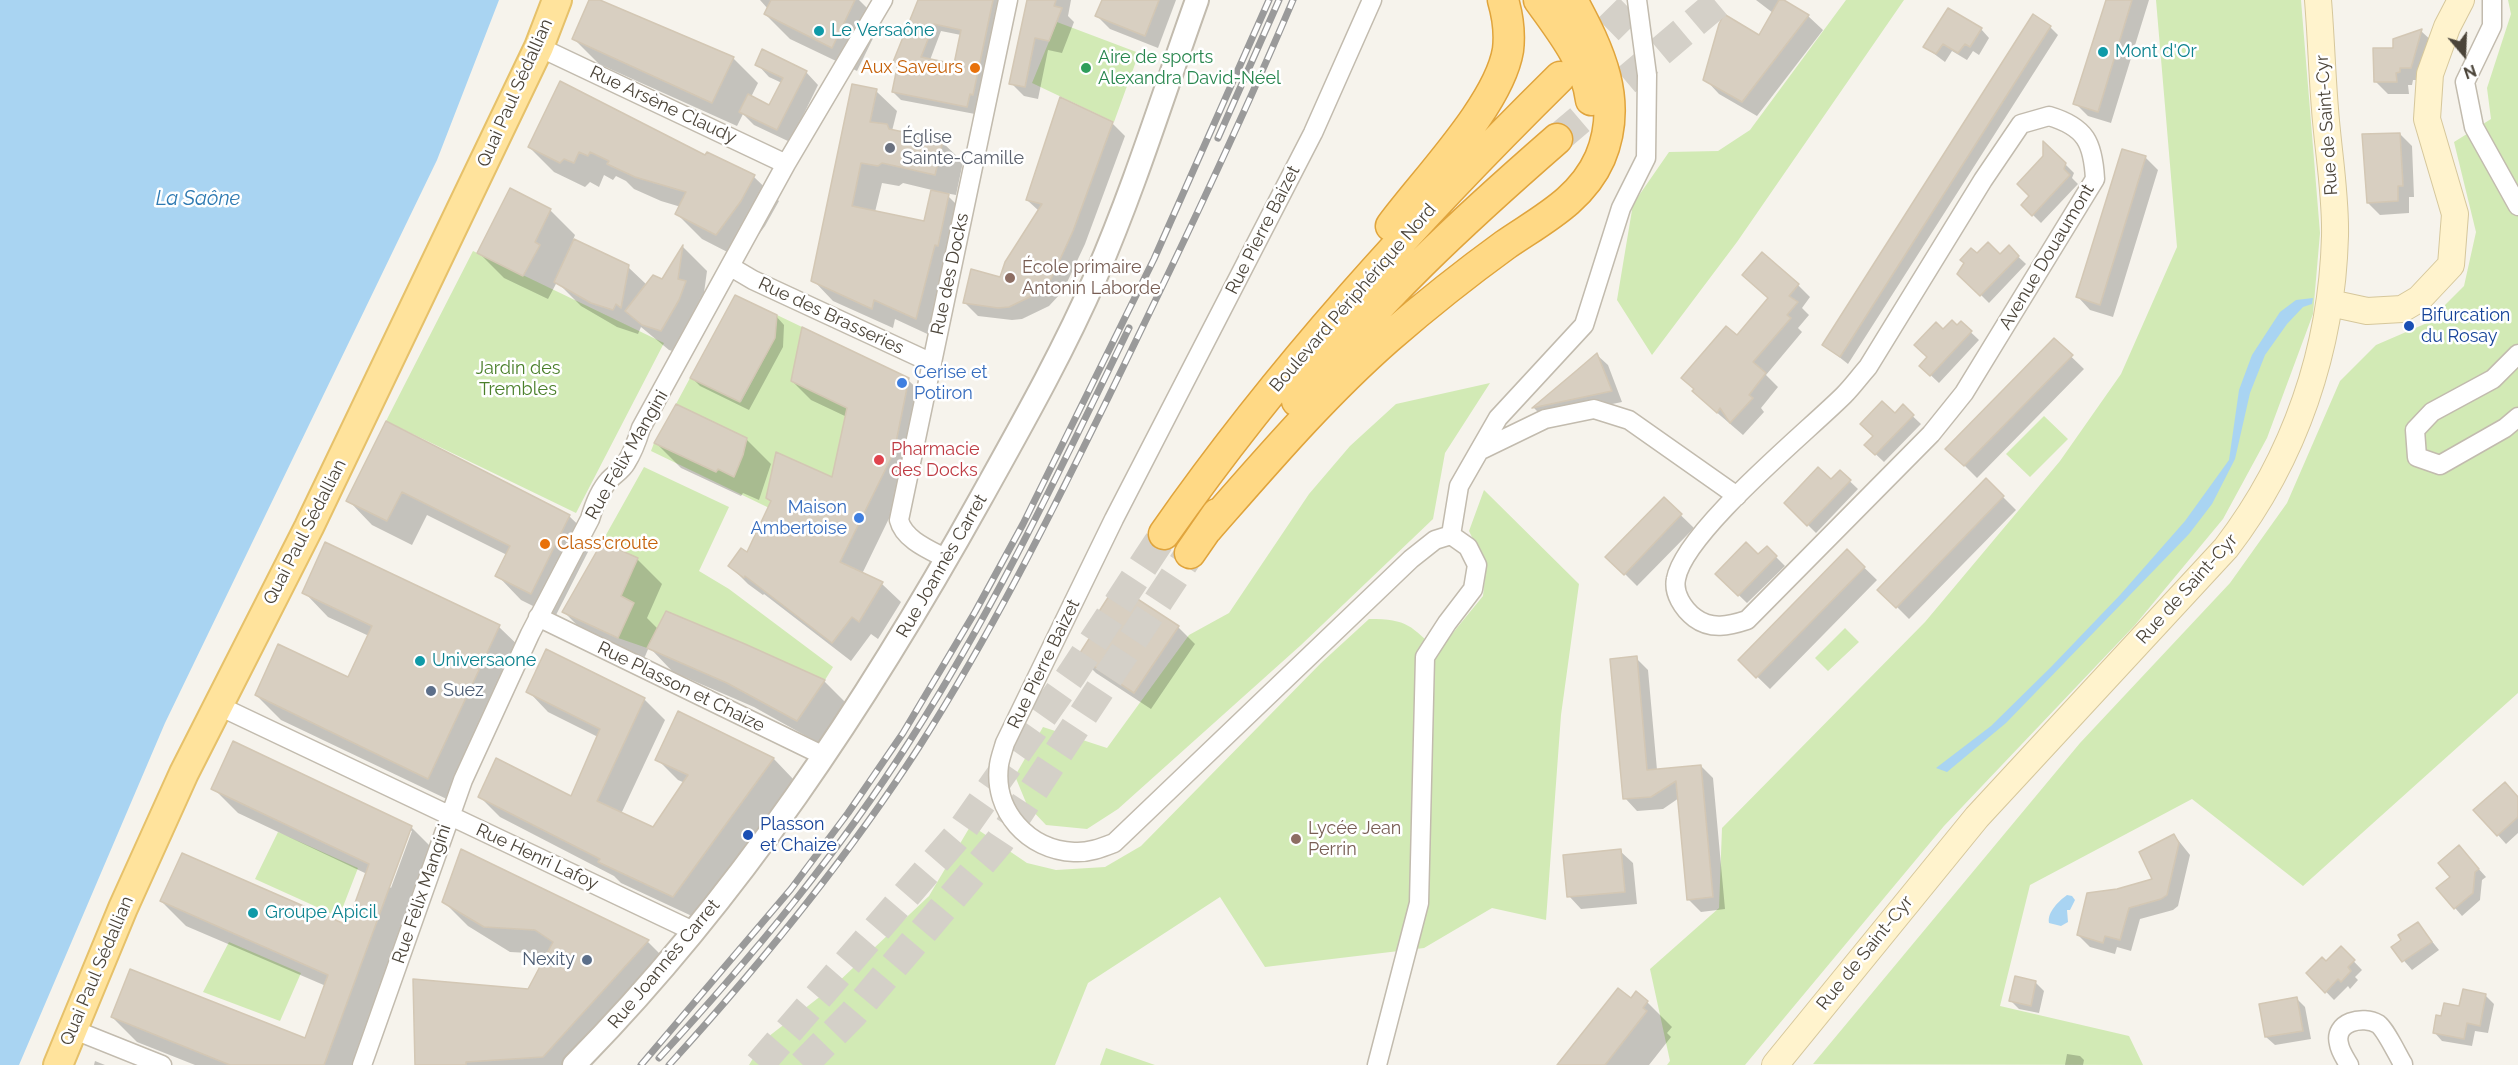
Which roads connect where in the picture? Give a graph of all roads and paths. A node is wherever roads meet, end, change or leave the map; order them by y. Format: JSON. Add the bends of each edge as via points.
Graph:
{"nodes":[{"id":1,"x":557,"y":0,"type":"edge"},
{"id":2,"x":883,"y":0,"type":"edge"},
{"id":3,"x":1008,"y":0,"type":"edge"},
{"id":4,"x":1197,"y":0,"type":"edge"},
{"id":5,"x":1372,"y":0,"type":"edge"},
{"id":6,"x":1503,"y":0,"type":"edge"},
{"id":7,"x":1539,"y":0,"type":"edge"},
{"id":8,"x":1572,"y":0,"type":"edge"},
{"id":9,"x":1637,"y":0,"type":"edge"},
{"id":10,"x":2318,"y":0,"type":"edge"},
{"id":11,"x":2461,"y":0,"type":"edge"},
{"id":12,"x":2492,"y":0,"type":"edge"},
{"id":13,"x":539,"y":47,"type":"junction"},
{"id":14,"x":1560,"y":77,"type":"tunnel mouth"},
{"id":15,"x":1557,"y":139,"type":"tunnel mouth"},
{"id":16,"x":786,"y":164,"type":"junction"},
{"id":17,"x":2518,"y":206,"type":"edge"},
{"id":18,"x":1504,"y":246,"type":"junction"},
{"id":19,"x":731,"y":267,"type":"junction"},
{"id":20,"x":2330,"y":303,"type":"junction"},
{"id":21,"x":2518,"y":354,"type":"edge"},
{"id":22,"x":932,"y":363,"type":"junction"},
{"id":23,"x":1251,"y":417,"type":"junction"},
{"id":24,"x":2518,"y":417,"type":"edge"},
{"id":25,"x":1481,"y":450,"type":"junction"},
{"id":26,"x":1737,"y":496,"type":"junction"},
{"id":27,"x":1207,"y":529,"type":"junction"},
{"id":28,"x":1164,"y":534,"type":"tunnel mouth"},
{"id":29,"x":1450,"y":535,"type":"junction"},
{"id":30,"x":1190,"y":553,"type":"tunnel mouth"},
{"id":31,"x":947,"y":560,"type":"junction"},
{"id":32,"x":538,"y":617,"type":"junction"},
{"id":33,"x":217,"y":705,"type":"junction"},
{"id":34,"x":824,"y":756,"type":"junction"},
{"id":35,"x":449,"y":817,"type":"junction"},
{"id":36,"x":695,"y":932,"type":"junction"},
{"id":37,"x":72,"y":1029,"type":"junction"},
{"id":38,"x":2404,"y":1064,"type":"edge"},
{"id":39,"x":58,"y":1065,"type":"edge"},
{"id":40,"x":162,"y":1065,"type":"edge"},
{"id":41,"x":362,"y":1065,"type":"edge"},
{"id":42,"x":574,"y":1065,"type":"edge"},
{"id":43,"x":1377,"y":1065,"type":"edge"},
{"id":44,"x":1775,"y":1065,"type":"edge"},
{"id":45,"x":2349,"y":1065,"type":"edge"}],
"edges":[{"from":1,"to":13,"type":"main road","name":"Quai Paul Sédallian"},
{"from":2,"to":16,"type":"street","name":"Rue Félix Mangini"},
{"from":3,"to":22,"type":"street","name":"Rue des Docks"},
{"from":4,"to":31,"type":"street","name":"Rue Joannès Carret","via":[[1096,276]]},
{"from":5,"to":29,"type":"street","name":"Rue Pierre Baizet","via":[[1313,133],[1114,519],[1005,743],[999,764],[999,788],[1005,808],[1033,840],[1054,850],[1076,853],[1114,843],[1411,559],[1435,540]]},
{"from":6,"to":23,"type":"highway","via":[[1509,24],[1508,50],[1492,92]]},
{"from":7,"to":18,"type":"highway","via":[[1581,65],[1590,92],[1591,126],[1573,173]]},
{"from":8,"to":18,"type":"highway","via":[[1606,75],[1611,108],[1606,140],[1579,192]]},
{"from":9,"to":25,"type":"street","via":[[1647,75],[1646,158],[1621,208],[1584,325],[1498,418]]},
{"from":10,"to":20,"type":"main road","name":"Rue de Saint-Cyr","via":[[2335,234]]},
{"from":11,"to":20,"type":"main road","via":[[2430,74],[2427,119],[2455,214],[2451,265],[2419,299],[2402,309],[2367,311]]},
{"from":12,"to":17,"type":"street","via":[[2492,26],[2465,82],[2474,127]]},
{"from":13,"to":16,"type":"street","name":"Rue Arsène Claudy"},
{"from":13,"to":33,"type":"main road","name":"Quai Paul Sédallian","via":[[309,527]]},
{"from":14,"to":23,"type":"highway","name":"Boulevard Périphérique Nord","via":[[1371,274]]},
{"from":15,"to":27,"type":"highway","name":"Boulevard Périphérique Nord","via":[[1450,234],[1379,305],[1281,422]]},
{"from":16,"to":19,"type":"street","name":"Rue Félix Mangini"},
{"from":18,"to":27,"type":"highway","via":[[1349,373]]},
{"from":19,"to":22,"type":"street","name":"Rue des Brasseries"},
{"from":19,"to":32,"type":"street","name":"Rue Félix Mangini","via":[[641,428],[631,455],[596,501]]},
{"from":20,"to":44,"type":"main road","name":"Rue de Saint-Cyr","via":[[2321,352],[2296,423],[2270,483],[2248,519],[2226,548],[1977,817]]},
{"from":21,"to":24,"type":"street","via":[[2493,379],[2432,412],[2415,430],[2417,457],[2440,465]]},
{"from":22,"to":31,"type":"street","name":"Rue des Docks","via":[[899,520],[912,538]]},
{"from":23,"to":28,"type":"highway","name":"Boulevard Périphérique Nord"},
{"from":25,"to":26,"type":"street","via":[[1545,419],[1594,409],[1629,420]]},
{"from":25,"to":29,"type":"street","via":[[1460,486]]},
{"from":26,"to":26,"type":"street","name":"Avenue Douaumont","via":[[1698,539],[1675,580],[1686,611],[1698,620],[1723,627],[1747,620],[1931,434],[1964,393],[2095,179],[2093,153],[2081,132],[2066,121],[2049,117],[2021,124],[1868,366],[1846,393]]},
{"from":27,"to":30,"type":"highway","name":"Boulevard Périphérique Nord"},
{"from":29,"to":43,"type":"street","via":[[1468,547],[1477,565],[1473,590],[1425,657],[1419,903]]},
{"from":31,"to":34,"type":"street","name":"Rue Joannès Carret"},
{"from":32,"to":34,"type":"street","name":"Rue Plasson et Chaize"},
{"from":32,"to":35,"type":"street","name":"Rue Félix Mangini"},
{"from":33,"to":35,"type":"street","name":"Rue Henri Lafoy"},
{"from":33,"to":37,"type":"main road","name":"Quai Paul Sédallian"},
{"from":34,"to":36,"type":"street","name":"Rue Joannès Carret"},
{"from":35,"to":36,"type":"street","name":"Rue Henri Lafoy"},
{"from":35,"to":41,"type":"street","name":"Rue Félix Mangini"},
{"from":36,"to":42,"type":"street","name":"Rue Joannès Carret"},
{"from":37,"to":39,"type":"main road","name":"Quai Paul Sédallian"},
{"from":37,"to":40,"type":"street"},
{"from":38,"to":45,"type":"street","via":[[2380,1025],[2365,1019],[2349,1022],[2340,1030],[2338,1042]]}]}
